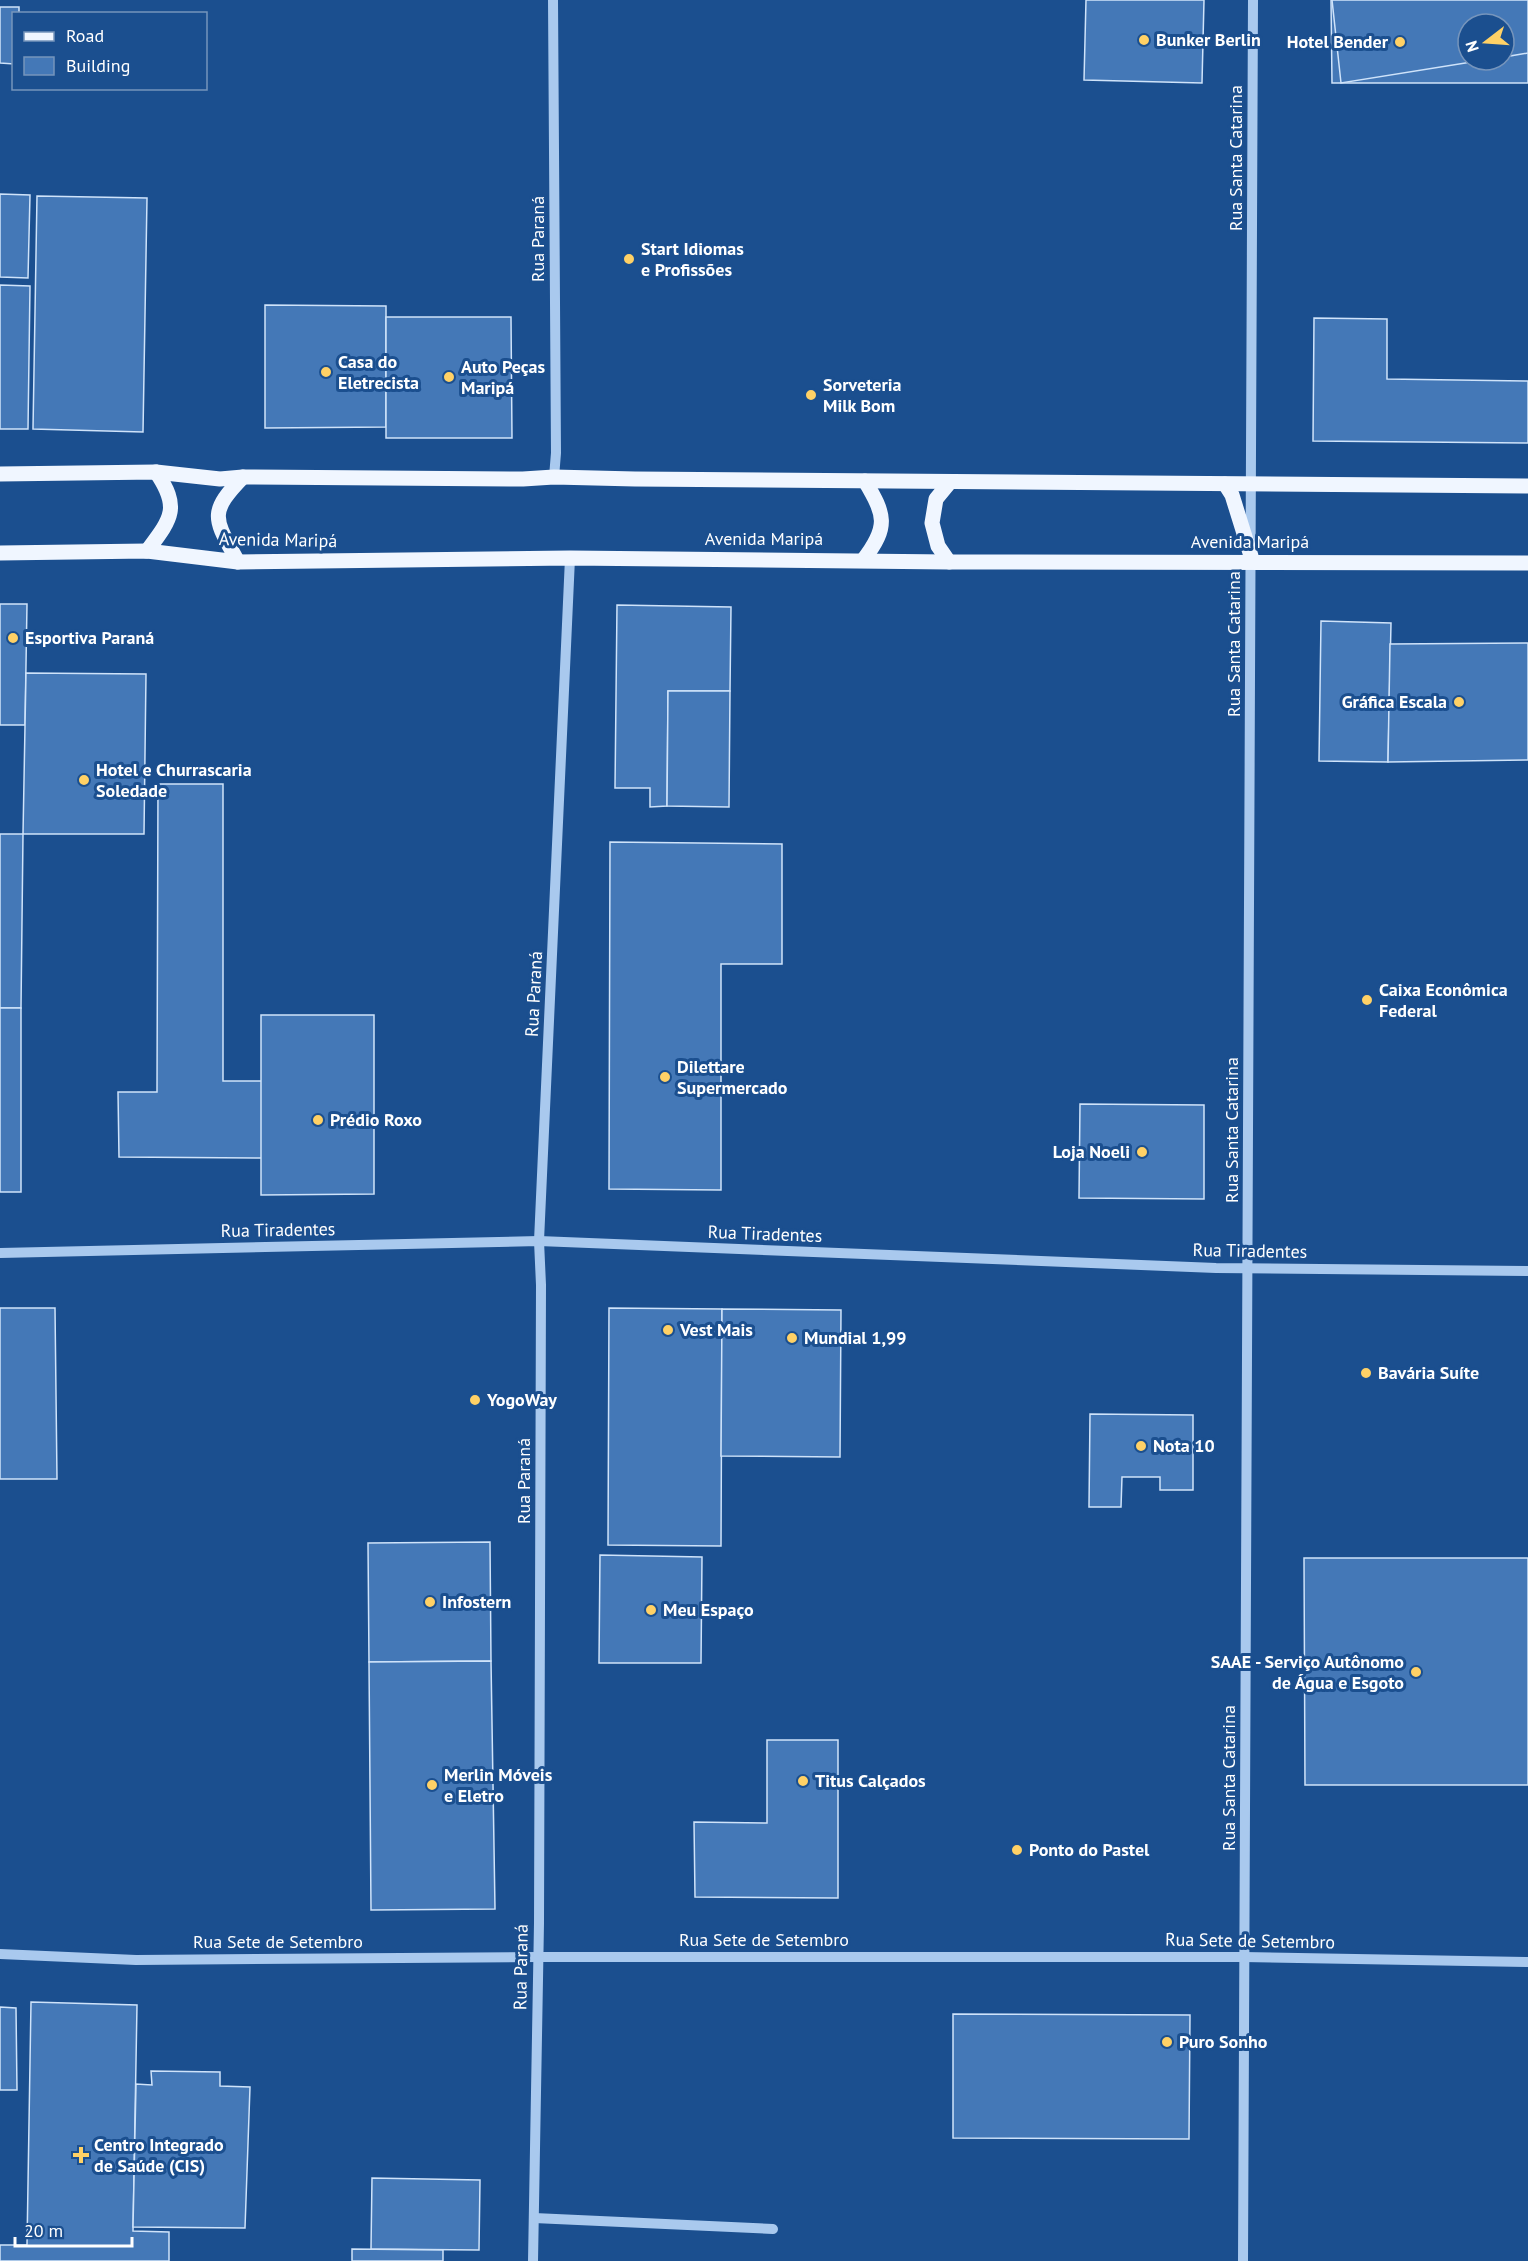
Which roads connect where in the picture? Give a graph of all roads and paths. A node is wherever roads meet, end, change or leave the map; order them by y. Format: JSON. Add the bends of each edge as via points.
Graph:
{"nodes":[{"id":1,"x":553,"y":0,"type":"edge"},
{"id":2,"x":1253,"y":0,"type":"edge"},
{"id":3,"x":156,"y":472,"type":"junction"},
{"id":4,"x":0,"y":474,"type":"edge"},
{"id":5,"x":243,"y":477,"type":"junction"},
{"id":6,"x":554,"y":477,"type":"junction"},
{"id":7,"x":865,"y":481,"type":"junction"},
{"id":8,"x":950,"y":482,"type":"junction"},
{"id":9,"x":1225,"y":484,"type":"junction"},
{"id":10,"x":1252,"y":484,"type":"junction"},
{"id":11,"x":1528,"y":486,"type":"edge"},
{"id":12,"x":147,"y":551,"type":"junction"},
{"id":13,"x":0,"y":553,"type":"edge"},
{"id":14,"x":570,"y":558,"type":"junction"},
{"id":15,"x":864,"y":559,"type":"junction"},
{"id":16,"x":1251,"y":559,"type":"junction"},
{"id":17,"x":238,"y":562,"type":"junction"},
{"id":18,"x":949,"y":562,"type":"junction"},
{"id":19,"x":1528,"y":563,"type":"edge"},
{"id":20,"x":539,"y":1241,"type":"junction"},
{"id":21,"x":0,"y":1253,"type":"edge"},
{"id":22,"x":1248,"y":1268,"type":"junction"},
{"id":23,"x":1528,"y":1271,"type":"edge"},
{"id":24,"x":0,"y":1954,"type":"edge"},
{"id":25,"x":538,"y":1957,"type":"junction"},
{"id":26,"x":1243,"y":1957,"type":"junction"},
{"id":27,"x":1528,"y":1962,"type":"edge"},
{"id":28,"x":534,"y":2218,"type":"junction"},
{"id":29,"x":773,"y":2229,"type":"dead end"},
{"id":30,"x":533,"y":2261,"type":"edge"},
{"id":31,"x":1243,"y":2261,"type":"edge"}],
"edges":[{"from":1,"to":6,"type":"street","name":"Rua Paraná"},
{"from":2,"to":10,"type":"street","name":"Rua Santa Catarina"},
{"from":3,"to":4,"type":"main road"},
{"from":3,"to":5,"type":"main road","via":[[220,479]]},
{"from":3,"to":12,"type":"main road","via":[[168,488],[171,505],[168,523]]},
{"from":5,"to":6,"type":"main road"},
{"from":5,"to":17,"type":"main road","via":[[224,497],[217,514]]},
{"from":6,"to":7,"type":"main road"},
{"from":7,"to":8,"type":"main road"},
{"from":7,"to":15,"type":"main road","via":[[880,506],[882,525],[876,544]]},
{"from":8,"to":9,"type":"main road"},
{"from":8,"to":18,"type":"main road","via":[[936,499],[932,523],[938,546]]},
{"from":9,"to":10,"type":"main road"},
{"from":9,"to":16,"type":"main road","via":[[1232,495]]},
{"from":10,"to":11,"type":"main road"},
{"from":10,"to":16,"type":"street","name":"Rua Santa Catarina"},
{"from":12,"to":13,"type":"main road","name":"Avenida Maripá"},
{"from":12,"to":17,"type":"main road","name":"Avenida Maripá"},
{"from":14,"to":15,"type":"main road","name":"Avenida Maripá"},
{"from":14,"to":17,"type":"main road","name":"Avenida Maripá"},
{"from":14,"to":20,"type":"street","name":"Rua Paraná"},
{"from":15,"to":18,"type":"main road","name":"Avenida Maripá"},
{"from":16,"to":18,"type":"main road","name":"Avenida Maripá"},
{"from":16,"to":19,"type":"main road","name":"Avenida Maripá"},
{"from":16,"to":22,"type":"street","name":"Rua Santa Catarina"},
{"from":20,"to":21,"type":"street","name":"Rua Tiradentes"},
{"from":20,"to":22,"type":"street","name":"Rua Tiradentes"},
{"from":20,"to":25,"type":"street","name":"Rua Paraná"},
{"from":22,"to":23,"type":"street","name":"Rua Tiradentes"},
{"from":22,"to":26,"type":"street","name":"Rua Santa Catarina"},
{"from":24,"to":25,"type":"street","name":"Rua Sete de Setembro","via":[[159,1960]]},
{"from":25,"to":26,"type":"street","name":"Rua Sete de Setembro"},
{"from":25,"to":28,"type":"street","name":"Rua Paraná"},
{"from":26,"to":27,"type":"street","name":"Rua Sete de Setembro"},
{"from":26,"to":31,"type":"street","name":"Rua Santa Catarina"},
{"from":28,"to":29,"type":"street"},
{"from":28,"to":30,"type":"street","name":"Rua Paraná"}]}
